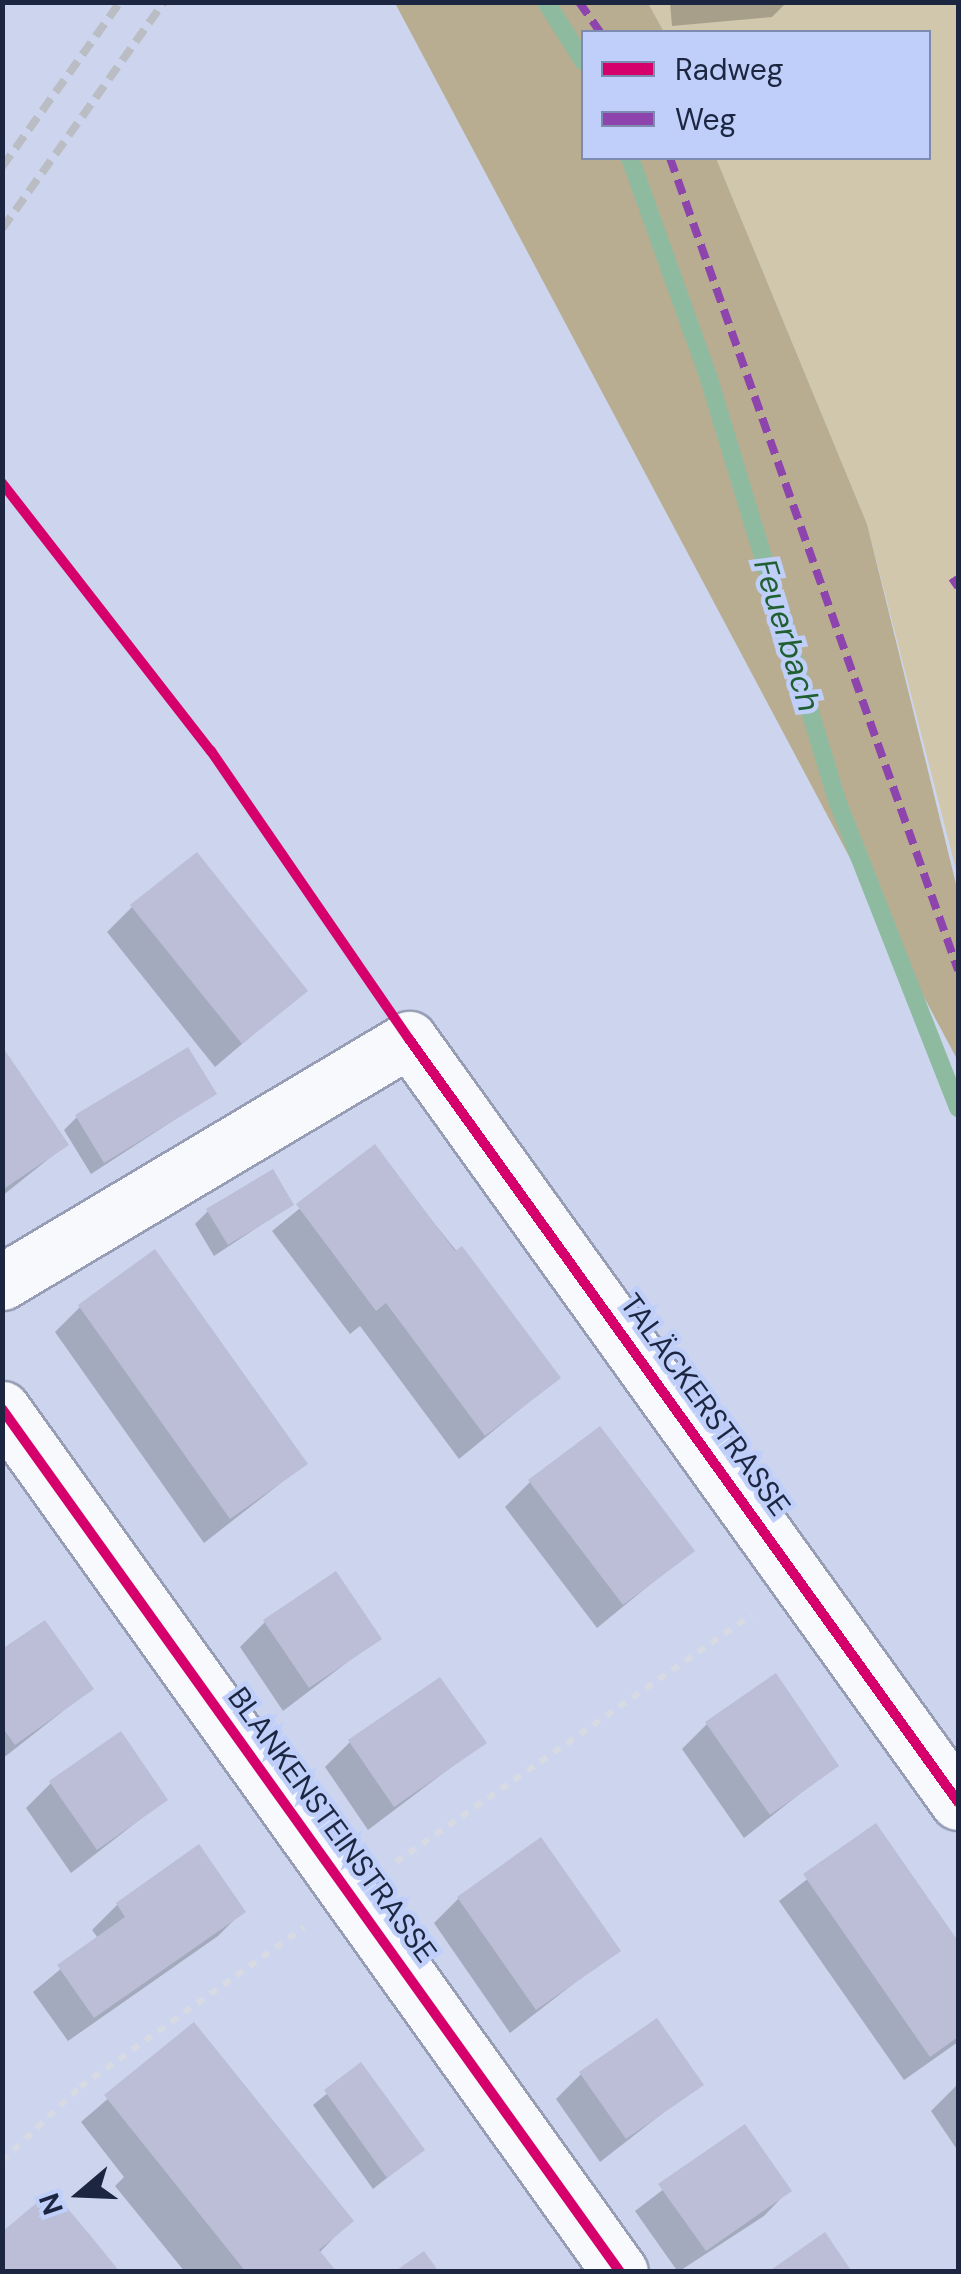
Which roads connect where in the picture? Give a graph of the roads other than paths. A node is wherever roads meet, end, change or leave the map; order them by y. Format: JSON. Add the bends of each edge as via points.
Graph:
{"nodes":[{"id":1,"x":2,"y":1282,"type":"edge"},
{"id":2,"x":2,"y":1409,"type":"edge"},
{"id":3,"x":958,"y":1802,"type":"edge"},
{"id":4,"x":620,"y":2272,"type":"edge"}],
"edges":[{"from":1,"to":3,"type":"street","name":"TALÄCKERSTRASSE","via":[[409,1039]]},
{"from":2,"to":4,"type":"street","name":"BLANKENSTEINSTRASSE"}]}
